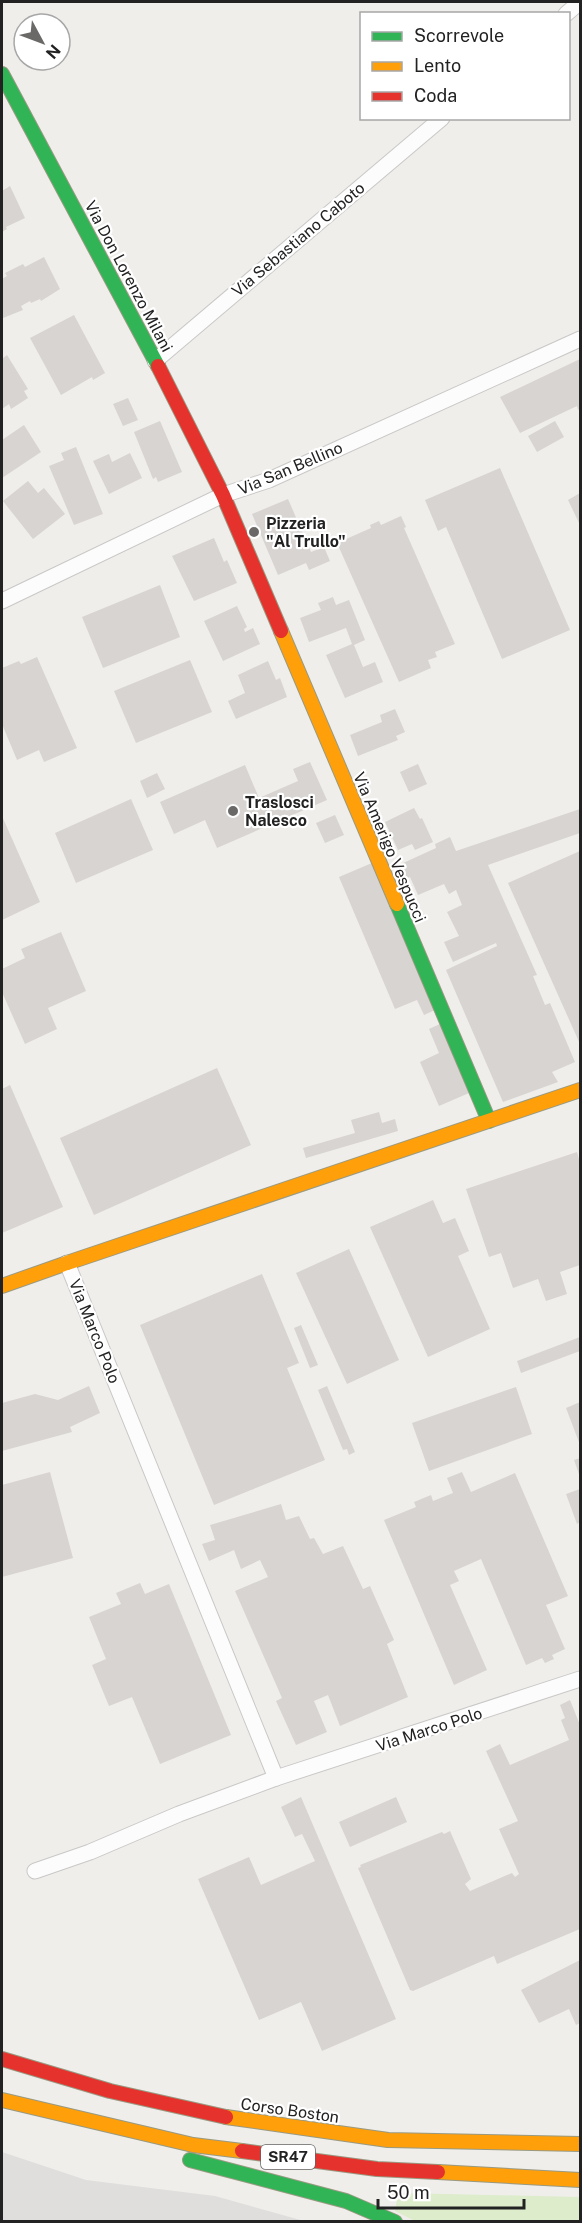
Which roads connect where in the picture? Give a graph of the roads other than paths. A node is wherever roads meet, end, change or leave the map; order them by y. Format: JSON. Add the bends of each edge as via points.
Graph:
{"nodes":[{"id":1,"x":580,"y":2,"type":"edge"},
{"id":2,"x":568,"y":12,"type":"edge"},
{"id":3,"x":2,"y":74,"type":"edge"},
{"id":4,"x":440,"y":120,"type":"edge"},
{"id":5,"x":580,"y":339,"type":"edge"},
{"id":6,"x":155,"y":361,"type":"junction"},
{"id":7,"x":223,"y":495,"type":"junction"},
{"id":8,"x":2,"y":601,"type":"edge"},
{"id":9,"x":580,"y":1090,"type":"edge"},
{"id":10,"x":489,"y":1122,"type":"junction"},
{"id":11,"x":67,"y":1263,"type":"junction"},
{"id":12,"x":2,"y":1286,"type":"edge"},
{"id":13,"x":580,"y":1679,"type":"edge"},
{"id":14,"x":276,"y":1778,"type":"junction"},
{"id":15,"x":35,"y":1871,"type":"dead end"},
{"id":16,"x":2,"y":2059,"type":"edge"},
{"id":17,"x":2,"y":2101,"type":"edge"},
{"id":18,"x":120,"y":2142,"type":"dead end"},
{"id":19,"x":580,"y":2144,"type":"edge"},
{"id":20,"x":177,"y":2157,"type":"dead end"},
{"id":21,"x":580,"y":2180,"type":"edge"},
{"id":22,"x":395,"y":2222,"type":"edge"}],
"edges":[{"from":1,"to":2,"type":"street"},
{"from":3,"to":6,"type":"main road","name":"Via Don Lorenzo Milani"},
{"from":4,"to":6,"type":"street","name":"Via Sebastiano Caboto"},
{"from":5,"to":7,"type":"street","name":"Via San Bellino","via":[[269,480]]},
{"from":6,"to":7,"type":"main road","name":"Via Don Lorenzo Milani"},
{"from":7,"to":8,"type":"street","name":"Via San Bellino"},
{"from":7,"to":10,"type":"main road","name":"Via Amerigo Vespucci"},
{"from":9,"to":10,"type":"main road"},
{"from":10,"to":11,"type":"main road","name":"Via Marco Polo"},
{"from":11,"to":12,"type":"main road"},
{"from":11,"to":14,"type":"street","name":"Via Marco Polo"},
{"from":13,"to":14,"type":"street","name":"Via Marco Polo"},
{"from":14,"to":15,"type":"street","name":"Via Marco Polo"},
{"from":16,"to":19,"type":"main road","name":"Corso Boston","number":"SR47","via":[[110,2091],[235,2119],[388,2140]]},
{"from":17,"to":18,"type":"main road","number":"SR47","via":[[75,2130]]},
{"from":17,"to":21,"type":"main road","number":"SR47","via":[[193,2145],[377,2169]]},
{"from":20,"to":22,"type":"main road","number":"SR47","via":[[346,2200]]}]}
